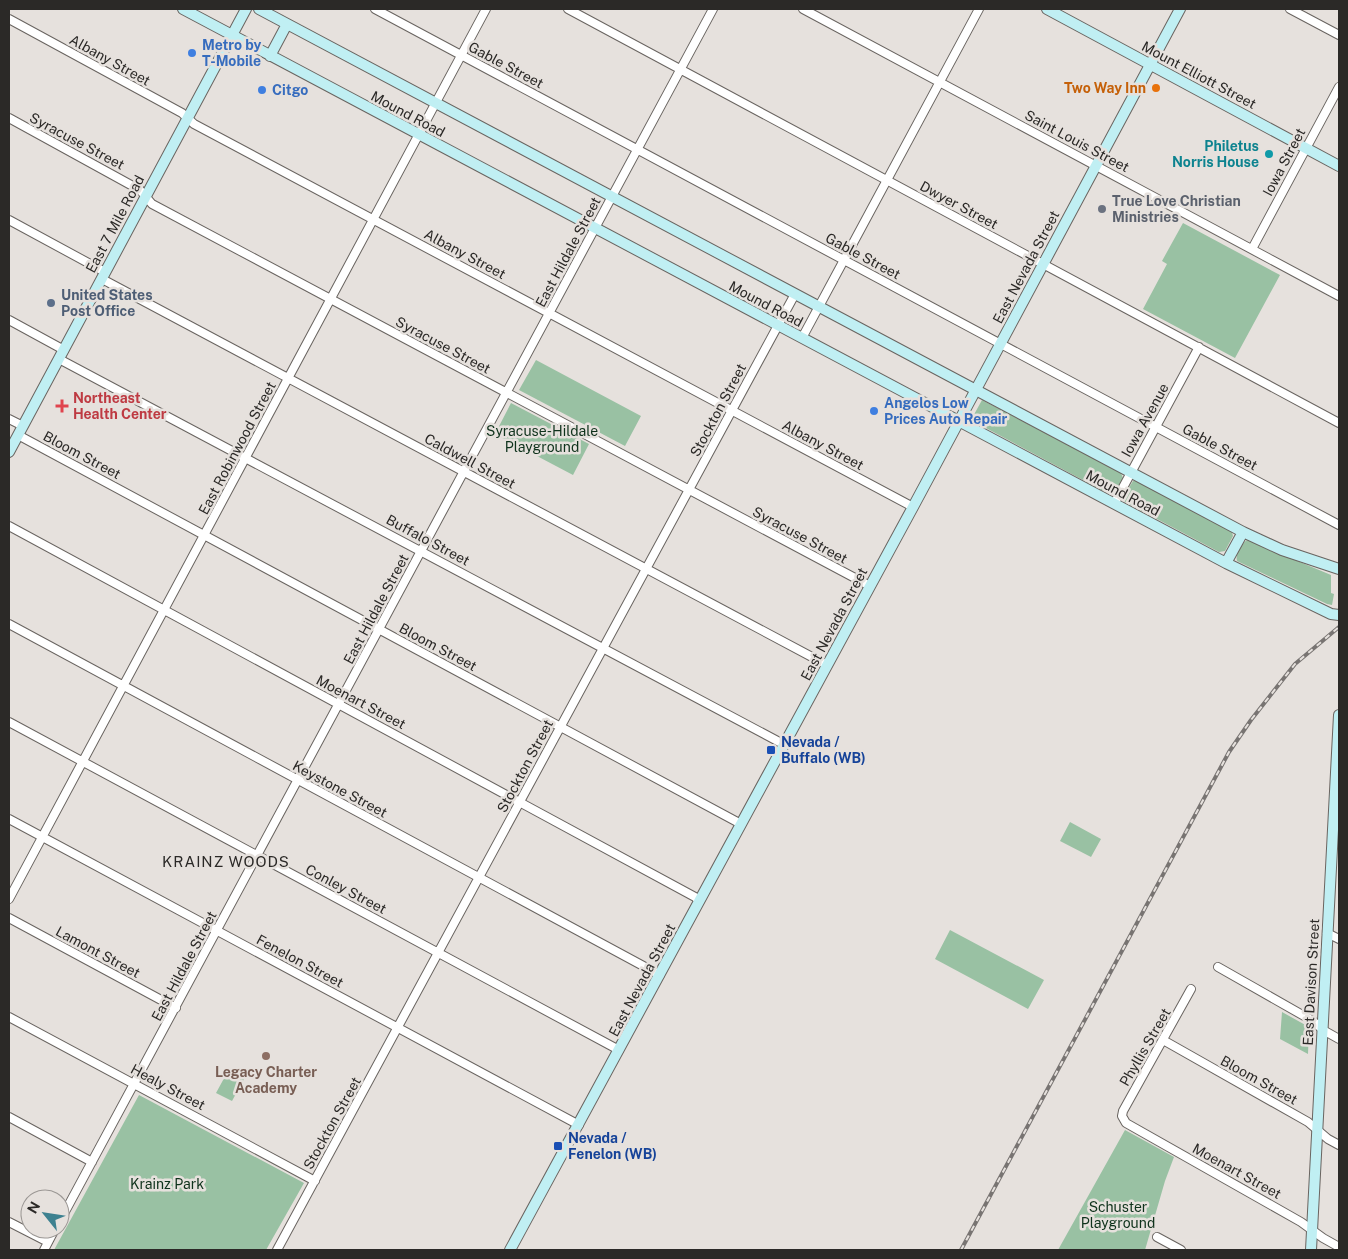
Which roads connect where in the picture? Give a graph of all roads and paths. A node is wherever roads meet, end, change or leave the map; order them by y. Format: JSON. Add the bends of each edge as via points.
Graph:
{"nodes":[{"id":1,"x":246,"y":9,"type":"edge"},
{"id":2,"x":258,"y":9,"type":"edge"},
{"id":3,"x":375,"y":9,"type":"edge"},
{"id":4,"x":486,"y":9,"type":"edge"},
{"id":5,"x":568,"y":9,"type":"edge"},
{"id":6,"x":714,"y":9,"type":"edge"},
{"id":7,"x":803,"y":9,"type":"edge"},
{"id":8,"x":979,"y":9,"type":"edge"},
{"id":9,"x":1047,"y":9,"type":"edge"},
{"id":10,"x":1180,"y":9,"type":"edge"},
{"id":11,"x":1290,"y":9,"type":"edge"},
{"id":12,"x":187,"y":10,"type":"edge"},
{"id":13,"x":9,"y":19,"type":"edge"},
{"id":14,"x":287,"y":24,"type":"junction"},
{"id":15,"x":1339,"y":35,"type":"edge"},
{"id":16,"x":232,"y":36,"type":"junction"},
{"id":17,"x":462,"y":55,"type":"junction"},
{"id":18,"x":270,"y":56,"type":"junction"},
{"id":19,"x":1150,"y":64,"type":"junction"},
{"id":20,"x":681,"y":69,"type":"junction"},
{"id":21,"x":940,"y":82,"type":"junction"},
{"id":22,"x":1339,"y":87,"type":"edge"},
{"id":23,"x":436,"y":103,"type":"junction"},
{"id":24,"x":9,"y":118,"type":"edge"},
{"id":25,"x":188,"y":119,"type":"junction"},
{"id":26,"x":419,"y":135,"type":"junction"},
{"id":27,"x":1306,"y":148,"type":"junction"},
{"id":28,"x":638,"y":150,"type":"junction"},
{"id":29,"x":1096,"y":166,"type":"junction"},
{"id":30,"x":1339,"y":166,"type":"edge"},
{"id":31,"x":887,"y":180,"type":"junction"},
{"id":32,"x":145,"y":196,"type":"junction"},
{"id":33,"x":612,"y":197,"type":"junction"},
{"id":34,"x":9,"y":220,"type":"edge"},
{"id":35,"x":374,"y":220,"type":"junction"},
{"id":36,"x":595,"y":229,"type":"junction"},
{"id":37,"x":1252,"y":249,"type":"junction"},
{"id":38,"x":844,"y":260,"type":"junction"},
{"id":39,"x":1043,"y":264,"type":"junction"},
{"id":40,"x":103,"y":276,"type":"junction"},
{"id":41,"x":795,"y":294,"type":"junction"},
{"id":42,"x":1339,"y":296,"type":"edge"},
{"id":43,"x":331,"y":299,"type":"junction"},
{"id":44,"x":820,"y":308,"type":"junction"},
{"id":45,"x":550,"y":313,"type":"junction"},
{"id":46,"x":9,"y":320,"type":"edge"},
{"id":47,"x":778,"y":326,"type":"junction"},
{"id":48,"x":802,"y":338,"type":"junction"},
{"id":49,"x":1000,"y":344,"type":"junction"},
{"id":50,"x":1199,"y":347,"type":"junction"},
{"id":51,"x":61,"y":354,"type":"junction"},
{"id":52,"x":288,"y":378,"type":"junction"},
{"id":53,"x":975,"y":391,"type":"junction"},
{"id":54,"x":507,"y":393,"type":"junction"},
{"id":55,"x":732,"y":410,"type":"junction"},
{"id":56,"x":9,"y":419,"type":"edge"},
{"id":57,"x":959,"y":422,"type":"junction"},
{"id":58,"x":1339,"y":422,"type":"edge"},
{"id":59,"x":1156,"y":427,"type":"junction"},
{"id":60,"x":20,"y":431,"type":"junction"},
{"id":61,"x":9,"y":452,"type":"edge"},
{"id":62,"x":245,"y":458,"type":"junction"},
{"id":63,"x":464,"y":472,"type":"junction"},
{"id":64,"x":1130,"y":473,"type":"junction"},
{"id":65,"x":689,"y":490,"type":"junction"},
{"id":66,"x":1114,"y":504,"type":"junction"},
{"id":67,"x":913,"y":507,"type":"junction"},
{"id":68,"x":1339,"y":525,"type":"edge"},
{"id":69,"x":9,"y":526,"type":"edge"},
{"id":70,"x":1243,"y":532,"type":"junction"},
{"id":71,"x":204,"y":535,"type":"junction"},
{"id":72,"x":421,"y":551,"type":"junction"},
{"id":73,"x":1226,"y":563,"type":"junction"},
{"id":74,"x":646,"y":568,"type":"junction"},
{"id":75,"x":1339,"y":568,"type":"edge"},
{"id":76,"x":870,"y":586,"type":"junction"},
{"id":77,"x":164,"y":610,"type":"junction"},
{"id":78,"x":1339,"y":615,"type":"edge"},
{"id":79,"x":9,"y":624,"type":"edge"},
{"id":80,"x":379,"y":629,"type":"junction"},
{"id":81,"x":604,"y":648,"type":"junction"},
{"id":82,"x":827,"y":665,"type":"junction"},
{"id":83,"x":123,"y":686,"type":"junction"},
{"id":84,"x":338,"y":705,"type":"junction"},
{"id":85,"x":1339,"y":715,"type":"edge"},
{"id":86,"x":9,"y":722,"type":"edge"},
{"id":87,"x":561,"y":727,"type":"junction"},
{"id":88,"x":784,"y":744,"type":"junction"},
{"id":89,"x":82,"y":762,"type":"junction"},
{"id":90,"x":298,"y":780,"type":"junction"},
{"id":91,"x":520,"y":802,"type":"junction"},
{"id":92,"x":9,"y":819,"type":"edge"},
{"id":93,"x":742,"y":824,"type":"junction"},
{"id":94,"x":1336,"y":836,"type":"edge"},
{"id":95,"x":42,"y":837,"type":"junction"},
{"id":96,"x":257,"y":856,"type":"junction"},
{"id":97,"x":479,"y":878,"type":"junction"},
{"id":98,"x":9,"y":899,"type":"edge"},
{"id":99,"x":699,"y":902,"type":"junction"},
{"id":100,"x":9,"y":918,"type":"edge"},
{"id":101,"x":217,"y":931,"type":"junction"},
{"id":102,"x":1328,"y":933,"type":"junction"},
{"id":103,"x":1339,"y":940,"type":"edge"},
{"id":104,"x":438,"y":953,"type":"junction"},
{"id":105,"x":1218,"y":967,"type":"dead end"},
{"id":106,"x":660,"y":975,"type":"junction"},
{"id":107,"x":1191,"y":990,"type":"dead end"},
{"id":108,"x":176,"y":1008,"type":"junction"},
{"id":109,"x":9,"y":1017,"type":"edge"},
{"id":110,"x":398,"y":1028,"type":"junction"},
{"id":111,"x":1323,"y":1030,"type":"junction"},
{"id":112,"x":1339,"y":1039,"type":"edge"},
{"id":113,"x":1163,"y":1040,"type":"junction"},
{"id":114,"x":619,"y":1050,"type":"junction"},
{"id":115,"x":134,"y":1083,"type":"junction"},
{"id":116,"x":9,"y":1117,"type":"edge"},
{"id":117,"x":1123,"y":1118,"type":"joint"},
{"id":118,"x":578,"y":1125,"type":"junction"},
{"id":119,"x":1318,"y":1130,"type":"junction"},
{"id":120,"x":1339,"y":1144,"type":"edge"},
{"id":121,"x":92,"y":1162,"type":"junction"},
{"id":122,"x":315,"y":1181,"type":"junction"},
{"id":123,"x":70,"y":1203,"type":"edge"},
{"id":124,"x":9,"y":1222,"type":"edge"},
{"id":125,"x":1312,"y":1231,"type":"junction"},
{"id":126,"x":1157,"y":1237,"type":"dead end"},
{"id":127,"x":50,"y":1239,"type":"edge"},
{"id":128,"x":48,"y":1242,"type":"junction"},
{"id":129,"x":1339,"y":1247,"type":"edge"},
{"id":130,"x":44,"y":1250,"type":"edge"},
{"id":131,"x":277,"y":1250,"type":"edge"},
{"id":132,"x":510,"y":1250,"type":"edge"},
{"id":133,"x":1181,"y":1250,"type":"edge"},
{"id":134,"x":1312,"y":1250,"type":"edge"}],
"edges":[{"from":1,"to":16,"type":"main road","name":"East 7 Mile Road"},
{"from":2,"to":14,"type":"main road","name":"Mound Road"},
{"from":3,"to":17,"type":"street","name":"Gable Street"},
{"from":4,"to":17,"type":"street","name":"East Robinwood Street"},
{"from":5,"to":20,"type":"street","name":"Dwyer Street"},
{"from":6,"to":20,"type":"street","name":"East Hildale Street"},
{"from":7,"to":21,"type":"street","name":"Saint Louis Street"},
{"from":8,"to":21,"type":"street"},
{"from":9,"to":19,"type":"main road","name":"Mount Elliott Street"},
{"from":10,"to":19,"type":"main road","name":"East Nevada Street"},
{"from":11,"to":15,"type":"street"},
{"from":12,"to":16,"type":"main road","name":"Mound Road"},
{"from":13,"to":25,"type":"street","name":"Albany Street"},
{"from":14,"to":18,"type":"main road"},
{"from":14,"to":23,"type":"main road","name":"Mound Road"},
{"from":16,"to":18,"type":"main road","name":"Mound Road"},
{"from":16,"to":25,"type":"main road","name":"East 7 Mile Road"},
{"from":17,"to":23,"type":"street","name":"East Robinwood Street"},
{"from":17,"to":28,"type":"street","name":"Gable Street"},
{"from":18,"to":26,"type":"main road","name":"Mound Road"},
{"from":19,"to":27,"type":"main road","name":"Mount Elliott Street"},
{"from":19,"to":29,"type":"main road","name":"East Nevada Street"},
{"from":20,"to":28,"type":"street","name":"East Hildale Street"},
{"from":20,"to":31,"type":"street","name":"Dwyer Street"},
{"from":21,"to":29,"type":"street","name":"Saint Louis Street"},
{"from":21,"to":31,"type":"street"},
{"from":22,"to":27,"type":"street","name":"Iowa Street"},
{"from":23,"to":26,"type":"street","name":"East Robinwood Street"},
{"from":23,"to":33,"type":"main road","name":"Mound Road"},
{"from":24,"to":32,"type":"street","name":"Syracuse Street","via":[[140,190]]},
{"from":25,"to":32,"type":"main road","name":"East 7 Mile Road"},
{"from":25,"to":35,"type":"street","name":"Albany Street"},
{"from":26,"to":35,"type":"street","name":"East Robinwood Street"},
{"from":26,"to":36,"type":"main road","name":"Mound Road"},
{"from":27,"to":30,"type":"main road","name":"Mount Elliott Street"},
{"from":27,"to":37,"type":"street","name":"Iowa Street"},
{"from":28,"to":33,"type":"street","name":"East Hildale Street"},
{"from":28,"to":38,"type":"street","name":"Gable Street"},
{"from":29,"to":37,"type":"street","name":"Saint Louis Street"},
{"from":29,"to":39,"type":"main road","name":"East Nevada Street"},
{"from":31,"to":38,"type":"street"},
{"from":31,"to":39,"type":"street","name":"Dwyer Street"},
{"from":32,"to":40,"type":"main road","name":"East 7 Mile Road"},
{"from":32,"to":43,"type":"street","name":"Syracuse Street","via":[[152,204]]},
{"from":33,"to":36,"type":"street","name":"East Hildale Street"},
{"from":33,"to":41,"type":"main road","name":"Mound Road"},
{"from":34,"to":40,"type":"street","name":"Caldwell Street"},
{"from":35,"to":43,"type":"street","name":"East Robinwood Street"},
{"from":35,"to":45,"type":"street","name":"Albany Street"},
{"from":36,"to":45,"type":"street","name":"East Hildale Street"},
{"from":36,"to":47,"type":"main road","name":"Mound Road"},
{"from":37,"to":42,"type":"street","name":"Saint Louis Street"},
{"from":38,"to":44,"type":"street"},
{"from":38,"to":49,"type":"street","name":"Gable Street"},
{"from":39,"to":49,"type":"main road","name":"East Nevada Street"},
{"from":39,"to":50,"type":"street","name":"Dwyer Street"},
{"from":40,"to":51,"type":"main road","name":"East 7 Mile Road"},
{"from":40,"to":52,"type":"street","name":"Caldwell Street"},
{"from":41,"to":44,"type":"main road","name":"Mound Road"},
{"from":41,"to":47,"type":"street","name":"Stockton Street"},
{"from":43,"to":52,"type":"street","name":"East Robinwood Street"},
{"from":43,"to":54,"type":"street","name":"Syracuse Street"},
{"from":44,"to":48,"type":"street"},
{"from":44,"to":53,"type":"main road","name":"Mound Road"},
{"from":45,"to":54,"type":"street","name":"East Hildale Street"},
{"from":45,"to":55,"type":"street","name":"Albany Street"},
{"from":46,"to":51,"type":"street","name":"Buffalo Street"},
{"from":47,"to":48,"type":"main road","name":"Mound Road"},
{"from":47,"to":55,"type":"street","name":"Stockton Street"},
{"from":48,"to":57,"type":"main road","name":"Mound Road"},
{"from":49,"to":53,"type":"main road","name":"East Nevada Street"},
{"from":49,"to":59,"type":"street","name":"Gable Street"},
{"from":50,"to":58,"type":"street","name":"Dwyer Street"},
{"from":50,"to":59,"type":"street","name":"Iowa Avenue"},
{"from":51,"to":60,"type":"main road","name":"East 7 Mile Road"},
{"from":51,"to":62,"type":"street","name":"Buffalo Street"},
{"from":52,"to":62,"type":"street","name":"East Robinwood Street"},
{"from":52,"to":63,"type":"street","name":"Caldwell Street"},
{"from":53,"to":57,"type":"main road","name":"East Nevada Street"},
{"from":53,"to":64,"type":"main road","name":"Mound Road"},
{"from":54,"to":63,"type":"street","name":"East Hildale Street"},
{"from":54,"to":65,"type":"street","name":"Syracuse Street"},
{"from":55,"to":65,"type":"street","name":"Stockton Street"},
{"from":55,"to":67,"type":"street","name":"Albany Street"},
{"from":56,"to":60,"type":"street","name":"Bloom Street"},
{"from":57,"to":66,"type":"main road","name":"Mound Road"},
{"from":57,"to":67,"type":"main road","name":"East Nevada Street"},
{"from":59,"to":64,"type":"street","name":"Iowa Avenue"},
{"from":59,"to":68,"type":"street","name":"Gable Street"},
{"from":60,"to":61,"type":"main road","name":"East 7 Mile Road"},
{"from":60,"to":71,"type":"street","name":"Bloom Street"},
{"from":62,"to":71,"type":"street","name":"East Robinwood Street"},
{"from":62,"to":72,"type":"street","name":"Buffalo Street"},
{"from":63,"to":72,"type":"street","name":"East Hildale Street"},
{"from":63,"to":74,"type":"street","name":"Caldwell Street"},
{"from":64,"to":66,"type":"street","name":"Iowa Avenue"},
{"from":64,"to":70,"type":"main road","name":"Mound Road"},
{"from":65,"to":74,"type":"street","name":"Stockton Street"},
{"from":65,"to":76,"type":"street","name":"Syracuse Street"},
{"from":66,"to":73,"type":"main road","name":"Mound Road"},
{"from":67,"to":76,"type":"main road","name":"East Nevada Street"},
{"from":69,"to":77,"type":"street","name":"Moenart Street"},
{"from":70,"to":73,"type":"main road"},
{"from":70,"to":75,"type":"main road","name":"Mound Road","via":[[1282,550]]},
{"from":71,"to":77,"type":"street","name":"East Robinwood Street"},
{"from":71,"to":80,"type":"street","name":"Bloom Street"},
{"from":72,"to":80,"type":"street","name":"East Hildale Street"},
{"from":72,"to":81,"type":"street","name":"Buffalo Street"},
{"from":73,"to":78,"type":"main road","name":"Mound Road"},
{"from":74,"to":81,"type":"street","name":"Stockton Street"},
{"from":74,"to":82,"type":"street","name":"Caldwell Street"},
{"from":76,"to":82,"type":"main road","name":"East Nevada Street"},
{"from":77,"to":83,"type":"street","name":"East Robinwood Street"},
{"from":77,"to":84,"type":"street","name":"Moenart Street"},
{"from":79,"to":83,"type":"street","name":"Keystone Street"},
{"from":80,"to":84,"type":"street","name":"East Hildale Street"},
{"from":80,"to":87,"type":"street","name":"Bloom Street"},
{"from":81,"to":87,"type":"street","name":"Stockton Street"},
{"from":81,"to":88,"type":"street","name":"Buffalo Street"},
{"from":82,"to":88,"type":"main road","name":"East Nevada Street"},
{"from":83,"to":89,"type":"street","name":"East Robinwood Street"},
{"from":83,"to":90,"type":"street","name":"Keystone Street"},
{"from":84,"to":90,"type":"street","name":"East Hildale Street"},
{"from":84,"to":91,"type":"street","name":"Moenart Street"},
{"from":85,"to":94,"type":"main road","name":"East Davison Street"},
{"from":86,"to":89,"type":"street","name":"Conley Street"},
{"from":87,"to":91,"type":"street","name":"Stockton Street"},
{"from":87,"to":93,"type":"street","name":"Bloom Street"},
{"from":88,"to":93,"type":"main road","name":"East Nevada Street"},
{"from":89,"to":95,"type":"street","name":"East Robinwood Street"},
{"from":89,"to":96,"type":"street","name":"Conley Street"},
{"from":90,"to":96,"type":"street","name":"East Hildale Street"},
{"from":90,"to":97,"type":"street","name":"Keystone Street"},
{"from":91,"to":97,"type":"street","name":"Stockton Street"},
{"from":91,"to":99,"type":"street","name":"Moenart Street"},
{"from":92,"to":95,"type":"street","name":"Fenelon Street"},
{"from":93,"to":99,"type":"main road","name":"East Nevada Street"},
{"from":94,"to":102,"type":"main road","name":"East Davison Street"},
{"from":95,"to":98,"type":"street","name":"East Robinwood Street"},
{"from":95,"to":101,"type":"street","name":"Fenelon Street"},
{"from":96,"to":101,"type":"street","name":"East Hildale Street"},
{"from":96,"to":104,"type":"street","name":"Conley Street"},
{"from":97,"to":104,"type":"street","name":"Stockton Street"},
{"from":97,"to":106,"type":"street","name":"Keystone Street"},
{"from":99,"to":106,"type":"main road","name":"East Nevada Street"},
{"from":100,"to":108,"type":"street","name":"Lamont Street"},
{"from":101,"to":108,"type":"street","name":"East Hildale Street"},
{"from":101,"to":110,"type":"street","name":"Fenelon Street"},
{"from":102,"to":103,"type":"street"},
{"from":102,"to":111,"type":"main road","name":"East Davison Street"},
{"from":104,"to":110,"type":"street","name":"Stockton Street"},
{"from":104,"to":114,"type":"street","name":"Conley Street"},
{"from":105,"to":111,"type":"street","via":[[1313,1021]]},
{"from":106,"to":114,"type":"main road","name":"East Nevada Street"},
{"from":107,"to":113,"type":"street","name":"Phyllis Street"},
{"from":108,"to":115,"type":"street","name":"East Hildale Street"},
{"from":109,"to":115,"type":"street","name":"Healy Street"},
{"from":110,"to":118,"type":"street","name":"Fenelon Street"},
{"from":110,"to":122,"type":"street","name":"Stockton Street"},
{"from":111,"to":112,"type":"street"},
{"from":111,"to":119,"type":"main road","name":"East Davison Street"},
{"from":113,"to":117,"type":"street","name":"Phyllis Street","via":[[1123,1111]]},
{"from":113,"to":119,"type":"street","name":"Bloom Street"},
{"from":114,"to":118,"type":"main road","name":"East Nevada Street"},
{"from":115,"to":121,"type":"street","name":"East Hildale Street"},
{"from":115,"to":122,"type":"street","name":"Healy Street"},
{"from":116,"to":121,"type":"street"},
{"from":117,"to":125,"type":"street","name":"Moenart Street","via":[[1126,1123],[1301,1221]]},
{"from":118,"to":132,"type":"main road","name":"East Nevada Street"},
{"from":119,"to":120,"type":"street","name":"Bloom Street"},
{"from":119,"to":125,"type":"main road","name":"East Davison Street"},
{"from":121,"to":123,"type":"street","name":"East Hildale Street"},
{"from":122,"to":131,"type":"street","name":"Stockton Street"},
{"from":124,"to":128,"type":"street"},
{"from":125,"to":129,"type":"street","name":"Moenart Street"},
{"from":125,"to":134,"type":"main road","name":"East Davison Street"},
{"from":126,"to":133,"type":"street"},
{"from":127,"to":128,"type":"street"},
{"from":128,"to":130,"type":"street"}]}
